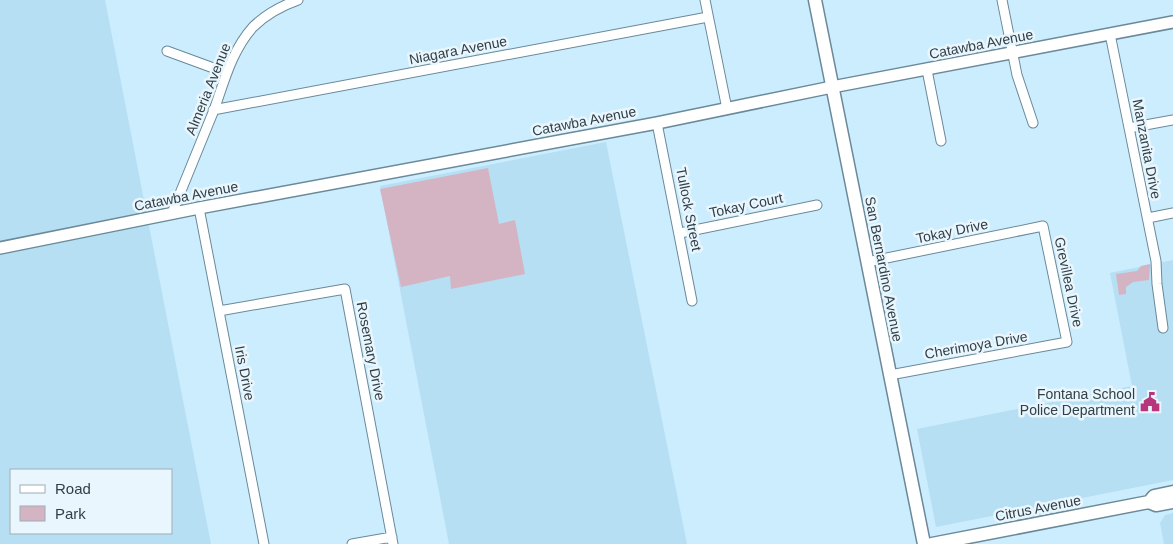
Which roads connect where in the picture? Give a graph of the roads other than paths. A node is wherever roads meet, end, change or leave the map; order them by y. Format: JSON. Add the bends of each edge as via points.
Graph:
{"nodes":[{"id":1,"x":298,"y":0,"type":"edge"},
{"id":2,"x":705,"y":0,"type":"edge"},
{"id":3,"x":815,"y":0,"type":"edge"},
{"id":4,"x":1002,"y":0,"type":"edge"},
{"id":5,"x":708,"y":17,"type":"junction"},
{"id":6,"x":1173,"y":22,"type":"edge"},
{"id":7,"x":1110,"y":34,"type":"junction"},
{"id":8,"x":167,"y":51,"type":"dead end"},
{"id":9,"x":1012,"y":54,"type":"junction"},
{"id":10,"x":927,"y":70,"type":"junction"},
{"id":11,"x":227,"y":73,"type":"junction"},
{"id":12,"x":832,"y":87,"type":"junction"},
{"id":13,"x":727,"y":109,"type":"junction"},
{"id":14,"x":213,"y":110,"type":"junction"},
{"id":15,"x":1173,"y":120,"type":"edge"},
{"id":16,"x":657,"y":123,"type":"junction"},
{"id":17,"x":1033,"y":123,"type":"dead end"},
{"id":18,"x":1129,"y":128,"type":"junction"},
{"id":19,"x":941,"y":141,"type":"dead end"},
{"id":20,"x":817,"y":205,"type":"dead end"},
{"id":21,"x":199,"y":208,"type":"junction"},
{"id":22,"x":172,"y":213,"type":"junction"},
{"id":23,"x":1173,"y":214,"type":"edge"},
{"id":24,"x":1148,"y":218,"type":"junction"},
{"id":25,"x":1043,"y":226,"type":"joint"},
{"id":26,"x":680,"y":233,"type":"junction"},
{"id":27,"x":0,"y":248,"type":"edge"},
{"id":28,"x":867,"y":262,"type":"junction"},
{"id":29,"x":692,"y":301,"type":"dead end"},
{"id":30,"x":219,"y":311,"type":"junction"},
{"id":31,"x":1163,"y":328,"type":"dead end"},
{"id":32,"x":1068,"y":342,"type":"joint"},
{"id":33,"x":890,"y":375,"type":"junction"},
{"id":34,"x":1173,"y":492,"type":"edge"},
{"id":35,"x":1149,"y":502,"type":"junction"},
{"id":36,"x":1173,"y":502,"type":"edge"},
{"id":37,"x":393,"y":540,"type":"edge"},
{"id":38,"x":264,"y":544,"type":"edge"},
{"id":39,"x":352,"y":544,"type":"edge"},
{"id":40,"x":924,"y":544,"type":"edge"},
{"id":41,"x":932,"y":544,"type":"edge"}],
"edges":[{"from":1,"to":11,"type":"street","name":"Almeria Avenue","via":[[282,5],[252,28]]},
{"from":2,"to":5,"type":"street"},
{"from":3,"to":12,"type":"main road","name":"San Bernardino Avenue"},
{"from":4,"to":9,"type":"street"},
{"from":5,"to":13,"type":"street"},
{"from":5,"to":14,"type":"street","name":"Niagara Avenue"},
{"from":6,"to":7,"type":"street","name":"Catawba Avenue"},
{"from":7,"to":9,"type":"street","name":"Catawba Avenue"},
{"from":7,"to":18,"type":"street","name":"Manzanita Drive"},
{"from":8,"to":11,"type":"street"},
{"from":9,"to":10,"type":"street","name":"Catawba Avenue"},
{"from":9,"to":17,"type":"street"},
{"from":10,"to":12,"type":"street","name":"Catawba Avenue"},
{"from":10,"to":19,"type":"street"},
{"from":11,"to":14,"type":"street","name":"Almeria Avenue"},
{"from":12,"to":13,"type":"street","name":"Catawba Avenue"},
{"from":12,"to":28,"type":"main road","name":"San Bernardino Avenue"},
{"from":13,"to":16,"type":"street","name":"Catawba Avenue"},
{"from":14,"to":22,"type":"street","name":"Almeria Avenue"},
{"from":15,"to":18,"type":"street"},
{"from":16,"to":21,"type":"street","name":"Catawba Avenue"},
{"from":16,"to":26,"type":"street","name":"Tullock Street"},
{"from":18,"to":24,"type":"street","name":"Manzanita Drive"},
{"from":20,"to":26,"type":"street","name":"Tokay Court"},
{"from":21,"to":22,"type":"street","name":"Catawba Avenue"},
{"from":21,"to":30,"type":"street","name":"Iris Drive"},
{"from":22,"to":27,"type":"street","name":"Catawba Avenue"},
{"from":23,"to":24,"type":"street"},
{"from":24,"to":31,"type":"street","name":"Manzanita Drive"},
{"from":25,"to":28,"type":"street","name":"Tokay Drive"},
{"from":25,"to":32,"type":"street","name":"Grevillea Drive"},
{"from":26,"to":29,"type":"street","name":"Tullock Street"},
{"from":28,"to":33,"type":"main road","name":"San Bernardino Avenue"},
{"from":30,"to":37,"type":"street","name":"Rosemary Drive","via":[[345,289]]},
{"from":30,"to":38,"type":"street","name":"Iris Drive"},
{"from":32,"to":33,"type":"street","name":"Cherimoya Drive"},
{"from":33,"to":40,"type":"main road","name":"San Bernardino Avenue"},
{"from":34,"to":35,"type":"main road","name":"Citrus Avenue","via":[[1154,496]]},
{"from":35,"to":36,"type":"main road","name":"Citrus Avenue","via":[[1156,506]]},
{"from":35,"to":41,"type":"main road","name":"Citrus Avenue"},
{"from":37,"to":39,"type":"street"}]}
